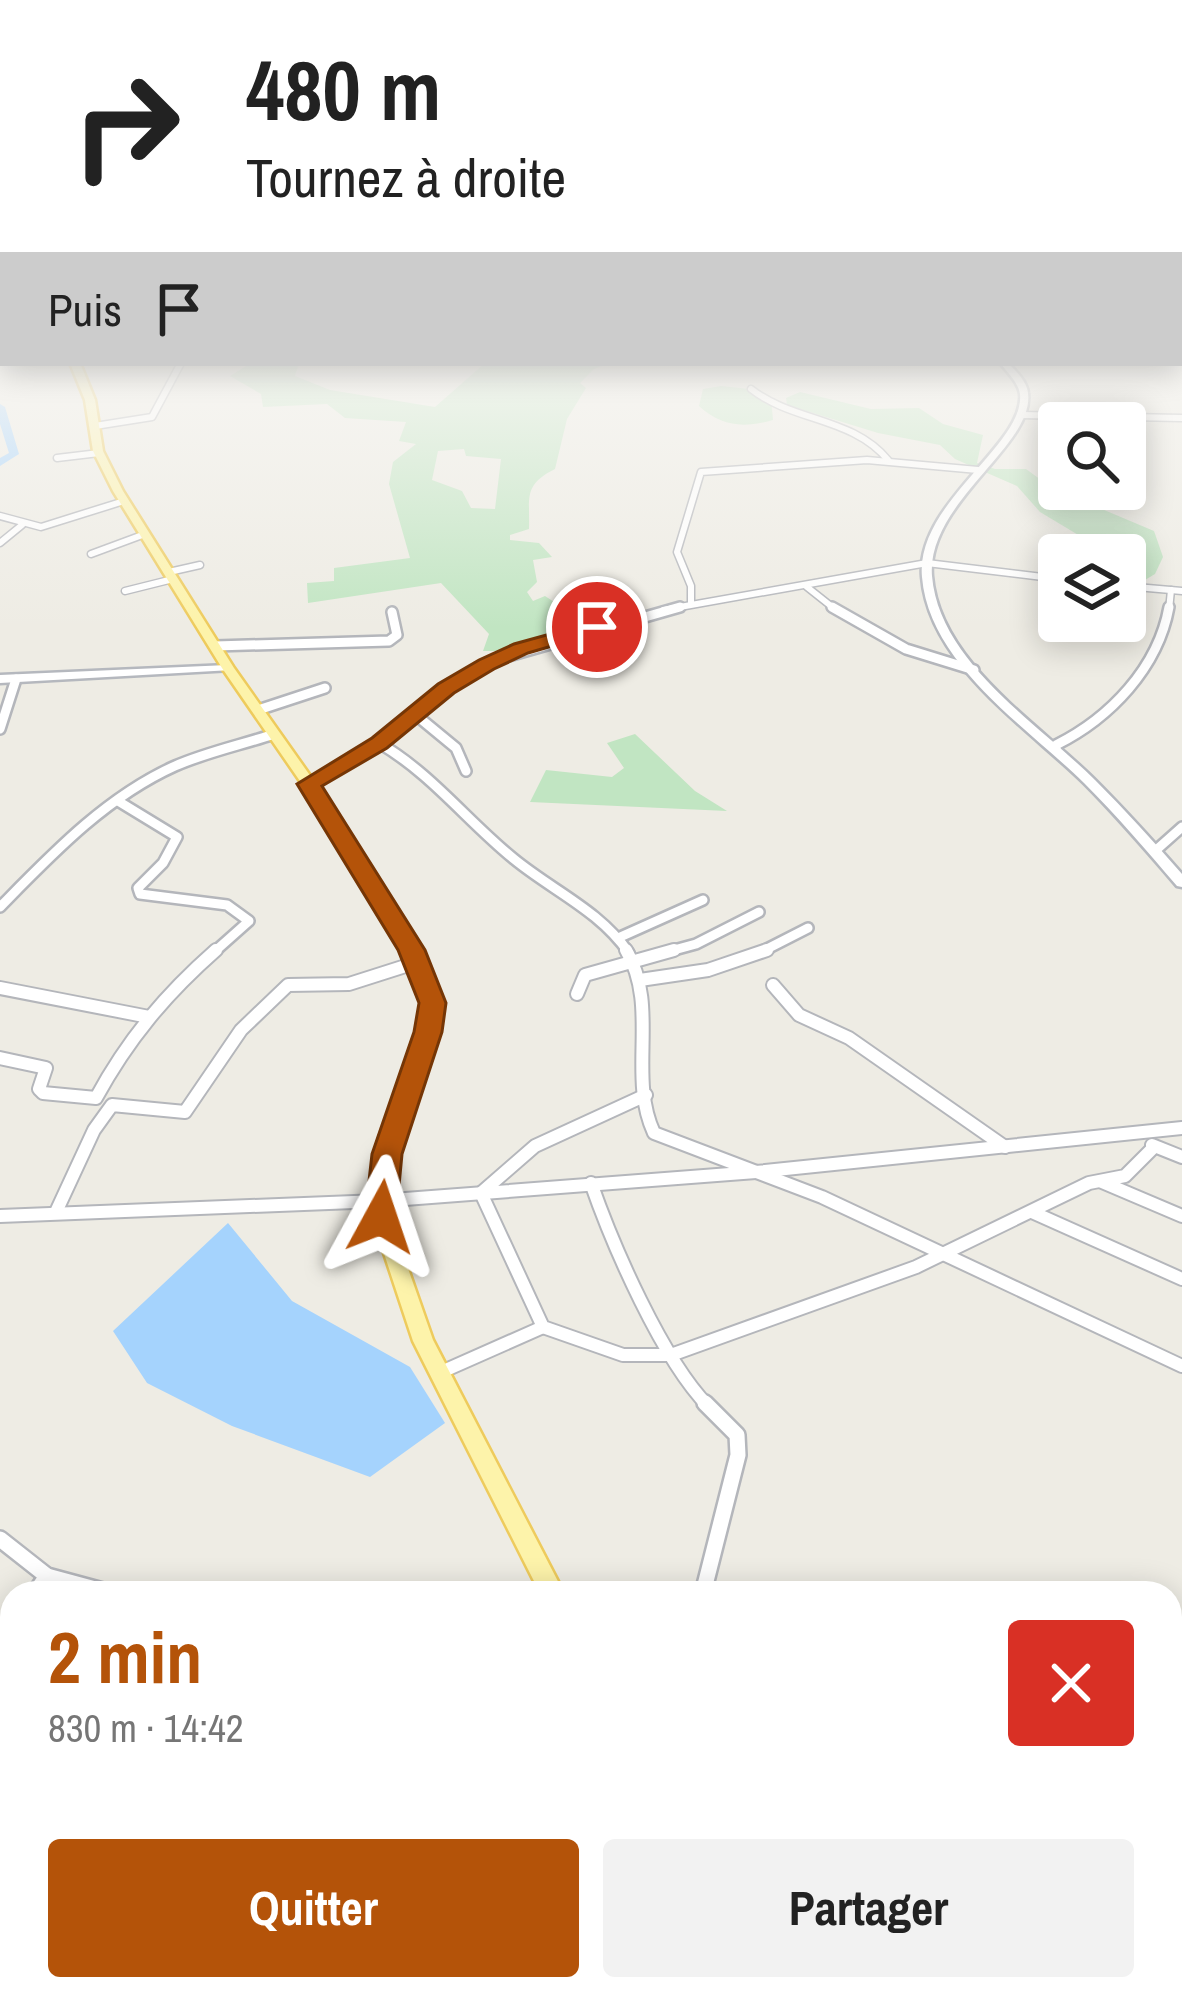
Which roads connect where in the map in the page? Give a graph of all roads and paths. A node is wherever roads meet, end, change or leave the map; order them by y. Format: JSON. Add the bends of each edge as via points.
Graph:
{"nodes":[{"id":1,"x":97,"y":441,"type":"edge"},
{"id":2,"x":871,"y":441,"type":"edge"},
{"id":3,"x":1000,"y":441,"type":"edge"},
{"id":4,"x":99,"y":453,"type":"junction"},
{"id":5,"x":57,"y":458,"type":"dead end"},
{"id":6,"x":888,"y":460,"type":"junction"},
{"id":7,"x":978,"y":470,"type":"junction"},
{"id":8,"x":124,"y":501,"type":"junction"},
{"id":9,"x":3,"y":519,"type":"edge"},
{"id":10,"x":22,"y":525,"type":"junction"},
{"id":11,"x":145,"y":534,"type":"junction"},
{"id":12,"x":0,"y":543,"type":"edge"},
{"id":13,"x":91,"y":554,"type":"dead end"},
{"id":14,"x":927,"y":563,"type":"junction"},
{"id":15,"x":200,"y":565,"type":"dead end"},
{"id":16,"x":171,"y":576,"type":"junction"},
{"id":17,"x":1038,"y":576,"type":"edge"},
{"id":18,"x":807,"y":587,"type":"junction"},
{"id":19,"x":1146,"y":588,"type":"edge"},
{"id":20,"x":125,"y":591,"type":"dead end"},
{"id":21,"x":1176,"y":591,"type":"edge"},
{"id":22,"x":691,"y":604,"type":"junction"},
{"id":23,"x":392,"y":612,"type":"dead end"},
{"id":24,"x":214,"y":646,"type":"junction"},
{"id":25,"x":228,"y":668,"type":"junction"},
{"id":26,"x":974,"y":670,"type":"junction"},
{"id":27,"x":0,"y":679,"type":"edge"},
{"id":28,"x":16,"y":679,"type":"junction"},
{"id":29,"x":325,"y":688,"type":"dead end"},
{"id":30,"x":258,"y":710,"type":"junction"},
{"id":31,"x":416,"y":715,"type":"junction"},
{"id":32,"x":0,"y":730,"type":"edge"},
{"id":33,"x":274,"y":734,"type":"junction"},
{"id":34,"x":380,"y":743,"type":"junction"},
{"id":35,"x":1056,"y":750,"type":"junction"},
{"id":36,"x":466,"y":771,"type":"dead end"},
{"id":37,"x":309,"y":784,"type":"junction"},
{"id":38,"x":118,"y":801,"type":"junction"},
{"id":39,"x":1182,"y":827,"type":"edge"},
{"id":40,"x":1155,"y":851,"type":"junction"},
{"id":41,"x":1182,"y":883,"type":"edge"},
{"id":42,"x":703,"y":900,"type":"dead end"},
{"id":43,"x":0,"y":908,"type":"edge"},
{"id":44,"x":759,"y":912,"type":"dead end"},
{"id":45,"x":808,"y":928,"type":"dead end"},
{"id":46,"x":618,"y":938,"type":"junction"},
{"id":47,"x":418,"y":962,"type":"junction"},
{"id":48,"x":635,"y":964,"type":"junction"},
{"id":49,"x":640,"y":980,"type":"junction"},
{"id":50,"x":773,"y":985,"type":"dead end"},
{"id":51,"x":0,"y":988,"type":"edge"},
{"id":52,"x":577,"y":994,"type":"dead end"},
{"id":53,"x":148,"y":1017,"type":"junction"},
{"id":54,"x":0,"y":1058,"type":"edge"},
{"id":55,"x":646,"y":1095,"type":"junction"},
{"id":56,"x":1182,"y":1128,"type":"edge"},
{"id":57,"x":1137,"y":1133,"type":"junction"},
{"id":58,"x":1154,"y":1147,"type":"junction"},
{"id":59,"x":1008,"y":1149,"type":"junction"},
{"id":60,"x":1182,"y":1157,"type":"edge"},
{"id":61,"x":756,"y":1172,"type":"junction"},
{"id":62,"x":1099,"y":1181,"type":"junction"},
{"id":63,"x":591,"y":1183,"type":"junction"},
{"id":64,"x":481,"y":1192,"type":"junction"},
{"id":65,"x":379,"y":1201,"type":"junction"},
{"id":66,"x":56,"y":1212,"type":"junction"},
{"id":67,"x":1032,"y":1212,"type":"junction"},
{"id":68,"x":0,"y":1216,"type":"edge"},
{"id":69,"x":1182,"y":1216,"type":"edge"},
{"id":70,"x":943,"y":1255,"type":"junction"},
{"id":71,"x":1182,"y":1279,"type":"edge"},
{"id":72,"x":543,"y":1327,"type":"junction"},
{"id":73,"x":671,"y":1355,"type":"junction"},
{"id":74,"x":1182,"y":1366,"type":"edge"},
{"id":75,"x":439,"y":1372,"type":"junction"},
{"id":76,"x":0,"y":1539,"type":"edge"},
{"id":77,"x":47,"y":1576,"type":"junction"},
{"id":78,"x":43,"y":1581,"type":"edge"},
{"id":79,"x":66,"y":1581,"type":"edge"},
{"id":80,"x":546,"y":1581,"type":"edge"},
{"id":81,"x":706,"y":1581,"type":"edge"}],
"edges":[{"from":1,"to":4,"type":"main road"},
{"from":2,"to":6,"type":"street"},
{"from":3,"to":7,"type":"street"},
{"from":4,"to":5,"type":"street"},
{"from":4,"to":8,"type":"main road"},
{"from":6,"to":7,"type":"street"},
{"from":6,"to":22,"type":"street","via":[[701,472],[676,552]]},
{"from":7,"to":14,"type":"street","via":[[948,511]]},
{"from":8,"to":10,"type":"street","via":[[41,527]]},
{"from":8,"to":11,"type":"main road"},
{"from":9,"to":10,"type":"street"},
{"from":10,"to":12,"type":"street"},
{"from":11,"to":13,"type":"street"},
{"from":11,"to":16,"type":"main road"},
{"from":14,"to":17,"type":"street"},
{"from":14,"to":18,"type":"street"},
{"from":14,"to":26,"type":"street","via":[[946,634]]},
{"from":15,"to":16,"type":"street"},
{"from":16,"to":20,"type":"street"},
{"from":16,"to":24,"type":"main road"},
{"from":18,"to":22,"type":"street"},
{"from":18,"to":26,"type":"street","via":[[884,642]]},
{"from":19,"to":21,"type":"street"},
{"from":21,"to":35,"type":"street","via":[[1136,684]]},
{"from":22,"to":31,"type":"street","via":[[521,649],[451,685]]},
{"from":23,"to":24,"type":"street","via":[[397,635],[389,641]]},
{"from":24,"to":25,"type":"main road"},
{"from":25,"to":28,"type":"street"},
{"from":25,"to":30,"type":"main road"},
{"from":26,"to":35,"type":"street"},
{"from":27,"to":28,"type":"street"},
{"from":28,"to":32,"type":"street"},
{"from":29,"to":30,"type":"street"},
{"from":30,"to":33,"type":"main road"},
{"from":31,"to":34,"type":"street"},
{"from":31,"to":36,"type":"street","via":[[456,748]]},
{"from":33,"to":37,"type":"main road"},
{"from":33,"to":38,"type":"street","via":[[181,764]]},
{"from":34,"to":37,"type":"street"},
{"from":34,"to":46,"type":"street","via":[[440,784],[499,847]]},
{"from":35,"to":40,"type":"street"},
{"from":37,"to":47,"type":"main road"},
{"from":38,"to":43,"type":"street"},
{"from":38,"to":53,"type":"street","via":[[177,837],[140,894],[224,904],[249,920]]},
{"from":39,"to":40,"type":"street"},
{"from":40,"to":41,"type":"street"},
{"from":42,"to":46,"type":"street"},
{"from":44,"to":48,"type":"street"},
{"from":45,"to":49,"type":"street","via":[[727,969]]},
{"from":46,"to":48,"type":"street"},
{"from":47,"to":65,"type":"main road","via":[[432,1017]]},
{"from":47,"to":66,"type":"street","via":[[355,983],[288,985],[241,1030],[185,1112],[112,1105]]},
{"from":48,"to":49,"type":"street"},
{"from":48,"to":52,"type":"street","via":[[581,977]]},
{"from":49,"to":55,"type":"street"},
{"from":50,"to":59,"type":"street","via":[[799,1015],[849,1038]]},
{"from":51,"to":53,"type":"street"},
{"from":53,"to":54,"type":"street","via":[[94,1099],[43,1093],[46,1067]]},
{"from":55,"to":61,"type":"street","via":[[654,1133]]},
{"from":55,"to":64,"type":"street","via":[[523,1153]]},
{"from":56,"to":57,"type":"street"},
{"from":57,"to":58,"type":"street"},
{"from":57,"to":59,"type":"street"},
{"from":58,"to":60,"type":"street"},
{"from":58,"to":62,"type":"street","via":[[1125,1176]]},
{"from":59,"to":61,"type":"street"},
{"from":61,"to":63,"type":"street"},
{"from":61,"to":70,"type":"street"},
{"from":62,"to":67,"type":"street"},
{"from":62,"to":69,"type":"street"},
{"from":63,"to":64,"type":"street"},
{"from":63,"to":73,"type":"street","via":[[618,1259]]},
{"from":64,"to":65,"type":"street"},
{"from":64,"to":72,"type":"street"},
{"from":65,"to":66,"type":"street"},
{"from":65,"to":75,"type":"main road","via":[[408,1306]]},
{"from":66,"to":68,"type":"street"},
{"from":67,"to":70,"type":"street"},
{"from":67,"to":71,"type":"street"},
{"from":70,"to":73,"type":"street"},
{"from":70,"to":74,"type":"street"},
{"from":72,"to":73,"type":"street","via":[[623,1355]]},
{"from":72,"to":75,"type":"street"},
{"from":73,"to":81,"type":"street","via":[[740,1444]]},
{"from":75,"to":80,"type":"main road"},
{"from":76,"to":77,"type":"street"},
{"from":77,"to":78,"type":"street"},
{"from":77,"to":79,"type":"street"}]}
